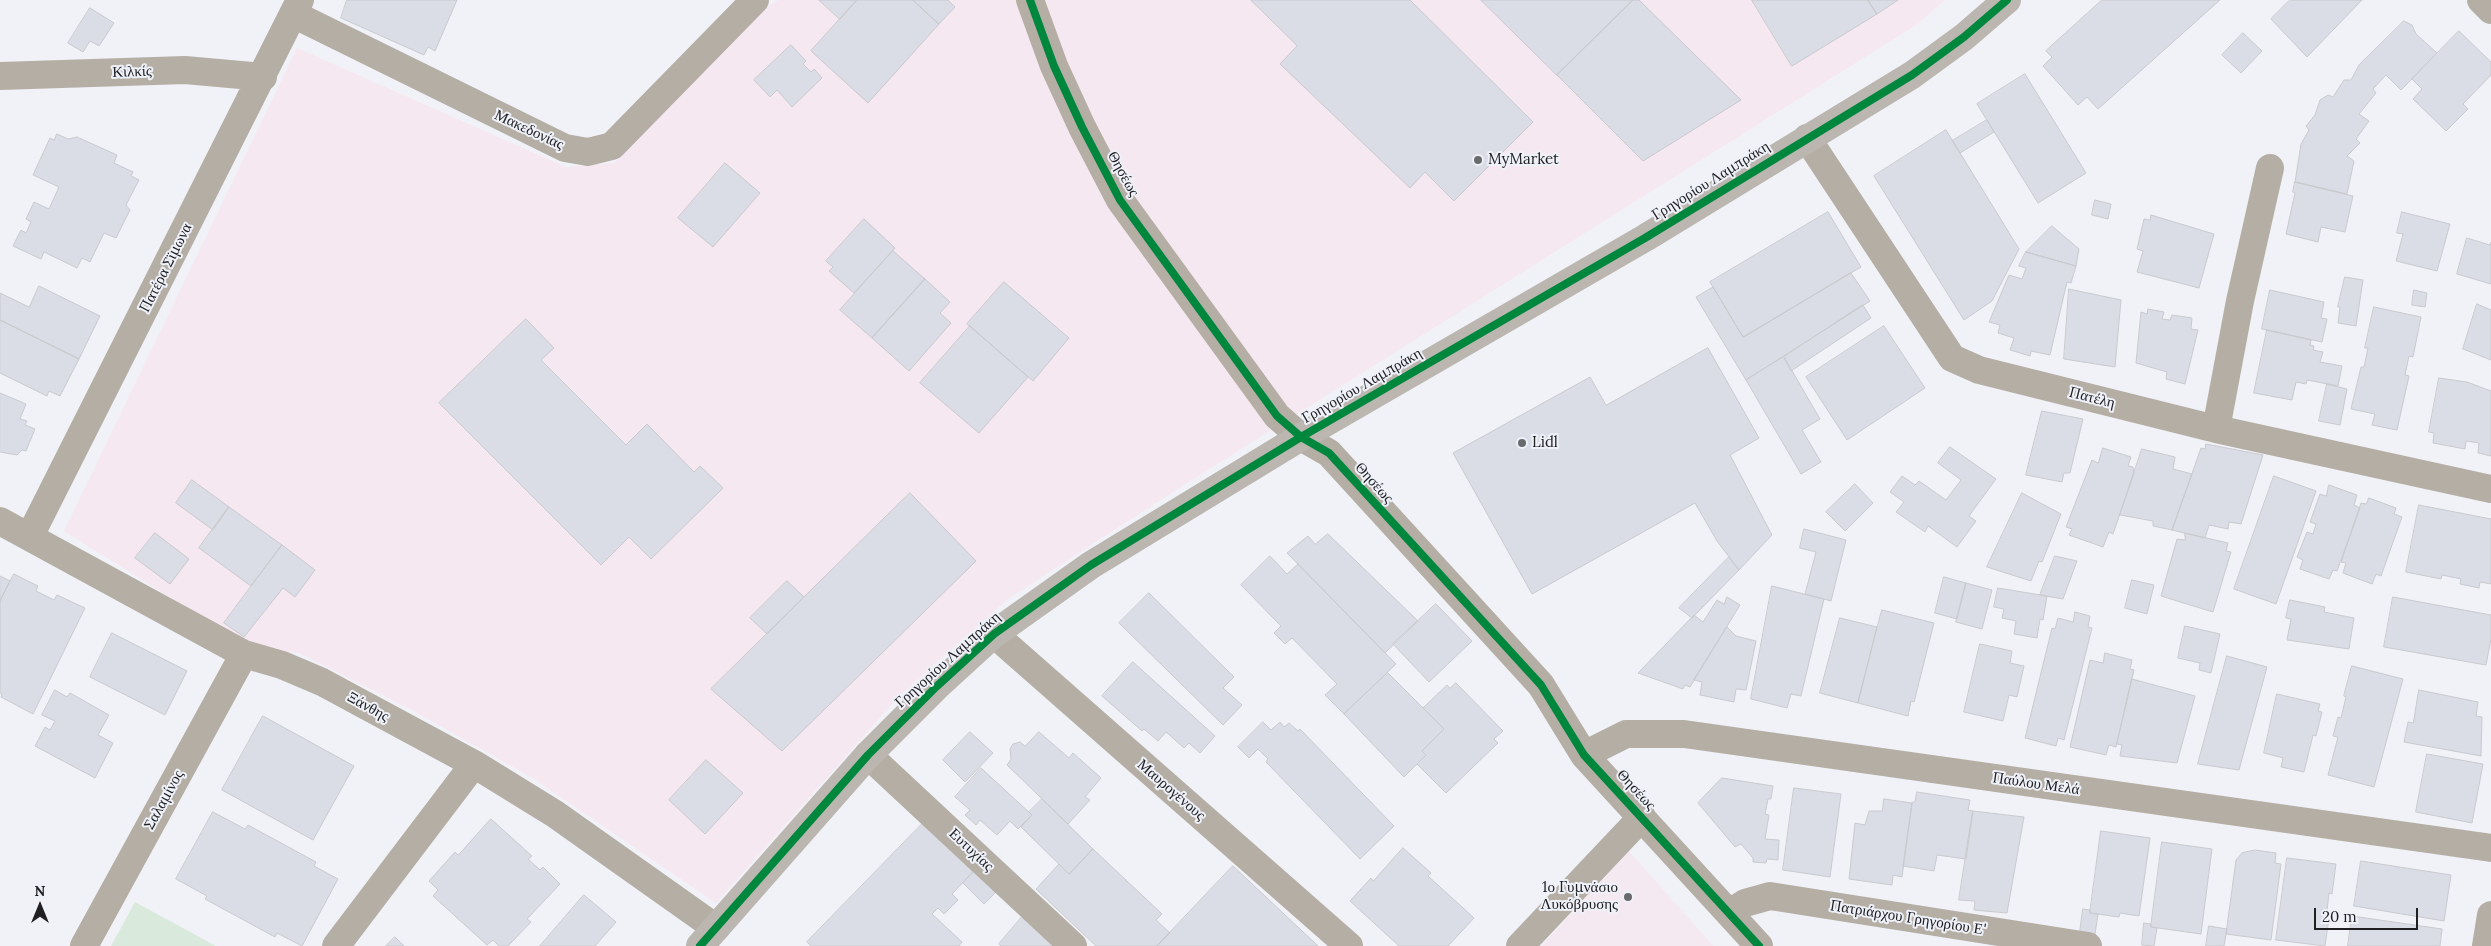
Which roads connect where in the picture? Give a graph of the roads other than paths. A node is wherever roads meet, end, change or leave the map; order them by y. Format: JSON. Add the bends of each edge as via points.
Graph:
{"nodes":[{"id":1,"x":755,"y":0,"type":"edge"},
{"id":2,"x":1030,"y":0,"type":"edge"},
{"id":3,"x":2007,"y":0,"type":"edge"},
{"id":4,"x":2481,"y":0,"type":"edge"},
{"id":5,"x":296,"y":7,"type":"edge"},
{"id":6,"x":2491,"y":10,"type":"edge"},
{"id":7,"x":0,"y":76,"type":"edge"},
{"id":8,"x":263,"y":76,"type":"junction"},
{"id":9,"x":1807,"y":138,"type":"junction"},
{"id":10,"x":2270,"y":168,"type":"dead end"},
{"id":11,"x":2216,"y":429,"type":"junction"},
{"id":12,"x":1301,"y":437,"type":"junction"},
{"id":13,"x":2491,"y":489,"type":"edge"},
{"id":14,"x":0,"y":520,"type":"edge"},
{"id":15,"x":30,"y":536,"type":"junction"},
{"id":16,"x":994,"y":634,"type":"junction"},
{"id":17,"x":244,"y":654,"type":"junction"},
{"id":18,"x":868,"y":755,"type":"junction"},
{"id":19,"x":1584,"y":755,"type":"junction"},
{"id":20,"x":474,"y":764,"type":"junction"},
{"id":21,"x":1642,"y":817,"type":"junction"},
{"id":22,"x":2491,"y":848,"type":"edge"},
{"id":23,"x":1731,"y":912,"type":"junction"},
{"id":24,"x":2491,"y":915,"type":"edge"},
{"id":25,"x":708,"y":937,"type":"edge"},
{"id":26,"x":84,"y":946,"type":"edge"},
{"id":27,"x":336,"y":946,"type":"edge"},
{"id":28,"x":1073,"y":946,"type":"edge"},
{"id":29,"x":1349,"y":946,"type":"edge"},
{"id":30,"x":1520,"y":946,"type":"edge"},
{"id":31,"x":1759,"y":946,"type":"edge"},
{"id":32,"x":2088,"y":946,"type":"edge"},
{"id":33,"x":2486,"y":946,"type":"edge"}],
"edges":[{"from":1,"to":5,"type":"street","name":"Μακεδονίας","via":[[612,146],[588,152],[565,148]]},
{"from":2,"to":12,"type":"street","name":"Θησέως","via":[[1054,66],[1120,200],[1277,416]]},
{"from":3,"to":9,"type":"main road","name":"Γρηγορίου Λαμπράκη","via":[[1912,75]]},
{"from":4,"to":6,"type":"street"},
{"from":5,"to":8,"type":"street","name":"Πατέρα Σϊμωνα"},
{"from":7,"to":8,"type":"street","name":"Κιλκίς","via":[[185,70]]},
{"from":8,"to":15,"type":"street","name":"Πατέρα Σϊμωνα"},
{"from":9,"to":11,"type":"street","name":"Πατέλη","via":[[1952,358],[1979,370]]},
{"from":9,"to":12,"type":"main road","name":"Γρηγορίου Λαμπράκη","via":[[1645,238]]},
{"from":10,"to":11,"type":"street"},
{"from":11,"to":13,"type":"street","name":"Πατέλη"},
{"from":12,"to":16,"type":"main road","name":"Γρηγορίου Λαμπράκη","via":[[1091,565]]},
{"from":12,"to":19,"type":"street","name":"Θησέως","via":[[1329,454],[1541,685]]},
{"from":14,"to":15,"type":"street","name":"Ξάνθης"},
{"from":15,"to":17,"type":"street","name":"Ξάνθης"},
{"from":16,"to":18,"type":"main road","name":"Γρηγορίου Λαμπράκη"},
{"from":16,"to":29,"type":"street","name":"Μαυρογένους"},
{"from":17,"to":20,"type":"street","name":"Ξάνθης","via":[[322,682]]},
{"from":17,"to":26,"type":"street","name":"Σαλαμίνος"},
{"from":18,"to":25,"type":"main road","name":"Γρηγορίου Λαμπράκη"},
{"from":18,"to":28,"type":"street","name":"Ευτυχίας"},
{"from":19,"to":21,"type":"street","name":"Θησέως"},
{"from":19,"to":22,"type":"street","name":"Παύλου Μελά","via":[[1626,734],[1684,734]]},
{"from":20,"to":25,"type":"street","name":"Ξάνθης","via":[[555,814]]},
{"from":20,"to":27,"type":"street"},
{"from":21,"to":23,"type":"street","name":"Θησέως"},
{"from":21,"to":30,"type":"street"},
{"from":23,"to":31,"type":"street","name":"Θησέως"},
{"from":23,"to":32,"type":"street","name":"Πατριάρχου Γρηγορίου Ε'","via":[[1745,903],[1770,896]]},
{"from":24,"to":33,"type":"street"}]}
